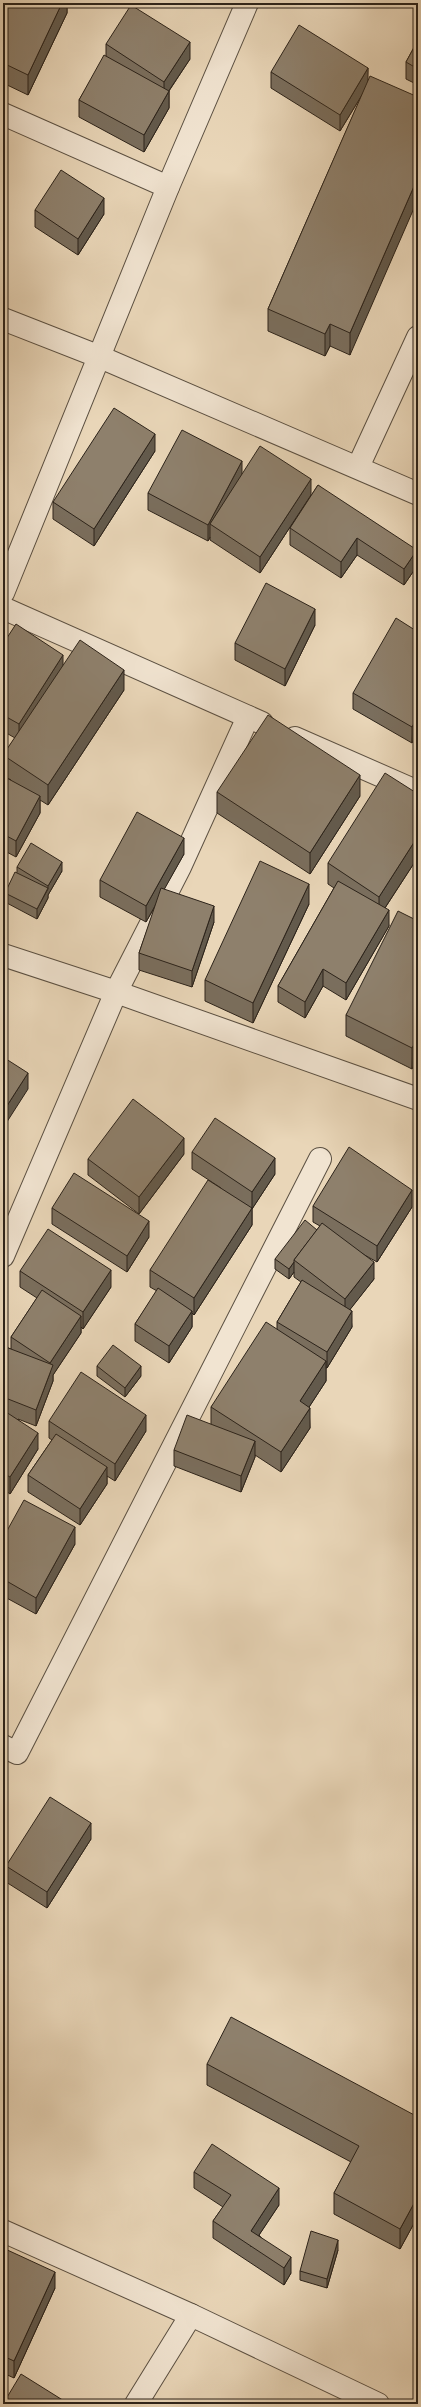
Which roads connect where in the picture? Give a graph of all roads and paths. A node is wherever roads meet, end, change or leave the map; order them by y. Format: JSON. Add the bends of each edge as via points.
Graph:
{"nodes":[{"id":1,"x":247,"y":3,"type":"edge"},
{"id":2,"x":3,"y":114,"type":"edge"},
{"id":3,"x":168,"y":187,"type":"junction"},
{"id":4,"x":3,"y":320,"type":"edge"},
{"id":5,"x":418,"y":337,"type":"edge"},
{"id":6,"x":100,"y":357,"type":"junction"},
{"id":7,"x":358,"y":467,"type":"junction"},
{"id":8,"x":418,"y":494,"type":"edge"},
{"id":9,"x":3,"y":593,"type":"edge"},
{"id":10,"x":3,"y":608,"type":"edge"},
{"id":11,"x":248,"y":717,"type":"junction"},
{"id":12,"x":418,"y":792,"type":"edge"},
{"id":13,"x":3,"y":955,"type":"edge"},
{"id":14,"x":116,"y":992,"type":"junction"},
{"id":15,"x":418,"y":1099,"type":"edge"},
{"id":16,"x":320,"y":1159,"type":"dead end"},
{"id":17,"x":3,"y":1256,"type":"edge"},
{"id":18,"x":3,"y":1746,"type":"edge"},
{"id":19,"x":3,"y":2231,"type":"edge"},
{"id":20,"x":191,"y":2315,"type":"junction"},
{"id":21,"x":136,"y":2404,"type":"edge"},
{"id":22,"x":378,"y":2404,"type":"edge"}],
"edges":[{"from":1,"to":3,"type":"street"},
{"from":2,"to":3,"type":"street"},
{"from":3,"to":6,"type":"street"},
{"from":4,"to":6,"type":"street"},
{"from":5,"to":7,"type":"street"},
{"from":6,"to":7,"type":"street"},
{"from":6,"to":9,"type":"street"},
{"from":7,"to":8,"type":"street"},
{"from":10,"to":11,"type":"street"},
{"from":11,"to":12,"type":"street"},
{"from":11,"to":14,"type":"street","via":[[180,867]]},
{"from":13,"to":14,"type":"street"},
{"from":14,"to":15,"type":"street"},
{"from":14,"to":17,"type":"street"},
{"from":16,"to":18,"type":"street","via":[[17,1753]]},
{"from":19,"to":20,"type":"street"},
{"from":20,"to":21,"type":"street"},
{"from":20,"to":22,"type":"street"}]}
